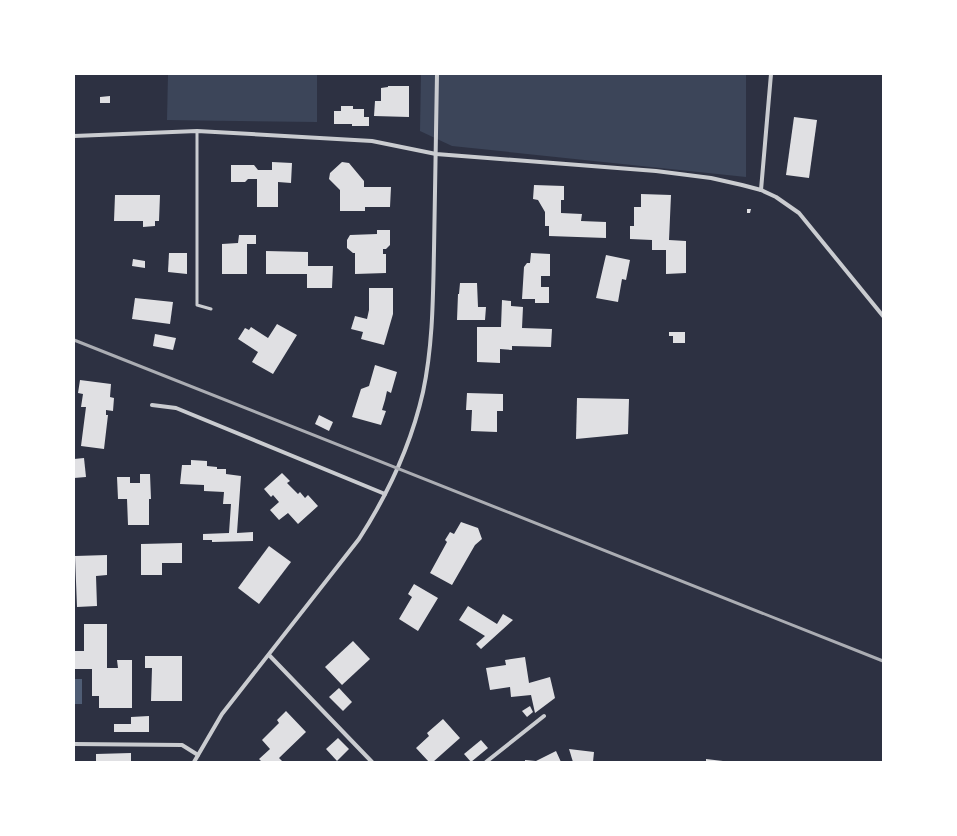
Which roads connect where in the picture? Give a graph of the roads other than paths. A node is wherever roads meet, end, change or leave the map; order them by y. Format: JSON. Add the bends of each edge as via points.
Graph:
{"nodes":[{"id":1,"x":437,"y":74,"type":"edge"},
{"id":2,"x":771,"y":74,"type":"edge"},
{"id":3,"x":197,"y":131,"type":"junction"},
{"id":4,"x":74,"y":136,"type":"edge"},
{"id":5,"x":436,"y":154,"type":"junction"},
{"id":6,"x":761,"y":190,"type":"junction"},
{"id":7,"x":211,"y":309,"type":"dead end"},
{"id":8,"x":883,"y":316,"type":"edge"},
{"id":9,"x":152,"y":405,"type":"dead end"},
{"id":10,"x":385,"y":494,"type":"junction"},
{"id":11,"x":268,"y":655,"type":"junction"},
{"id":12,"x":544,"y":716,"type":"dead end"},
{"id":13,"x":74,"y":744,"type":"edge"},
{"id":14,"x":198,"y":755,"type":"junction"},
{"id":15,"x":194,"y":762,"type":"edge"},
{"id":16,"x":372,"y":762,"type":"edge"},
{"id":17,"x":486,"y":762,"type":"edge"}],
"edges":[{"from":1,"to":5,"type":"street"},
{"from":2,"to":6,"type":"street"},
{"from":3,"to":4,"type":"street"},
{"from":3,"to":5,"type":"street","via":[[372,141]]},
{"from":3,"to":7,"type":"lane","via":[[197,305]]},
{"from":5,"to":6,"type":"street","via":[[711,178]]},
{"from":5,"to":10,"type":"street","via":[[432,314],[428,360],[423,392],[407,446]]},
{"from":6,"to":8,"type":"street","via":[[799,213]]},
{"from":9,"to":10,"type":"street","via":[[176,408]]},
{"from":10,"to":11,"type":"street","via":[[360,539]]},
{"from":11,"to":14,"type":"street","via":[[222,714]]},
{"from":11,"to":16,"type":"street"},
{"from":12,"to":17,"type":"street"},
{"from":13,"to":14,"type":"street","via":[[182,746]]},
{"from":14,"to":15,"type":"street"}]}
